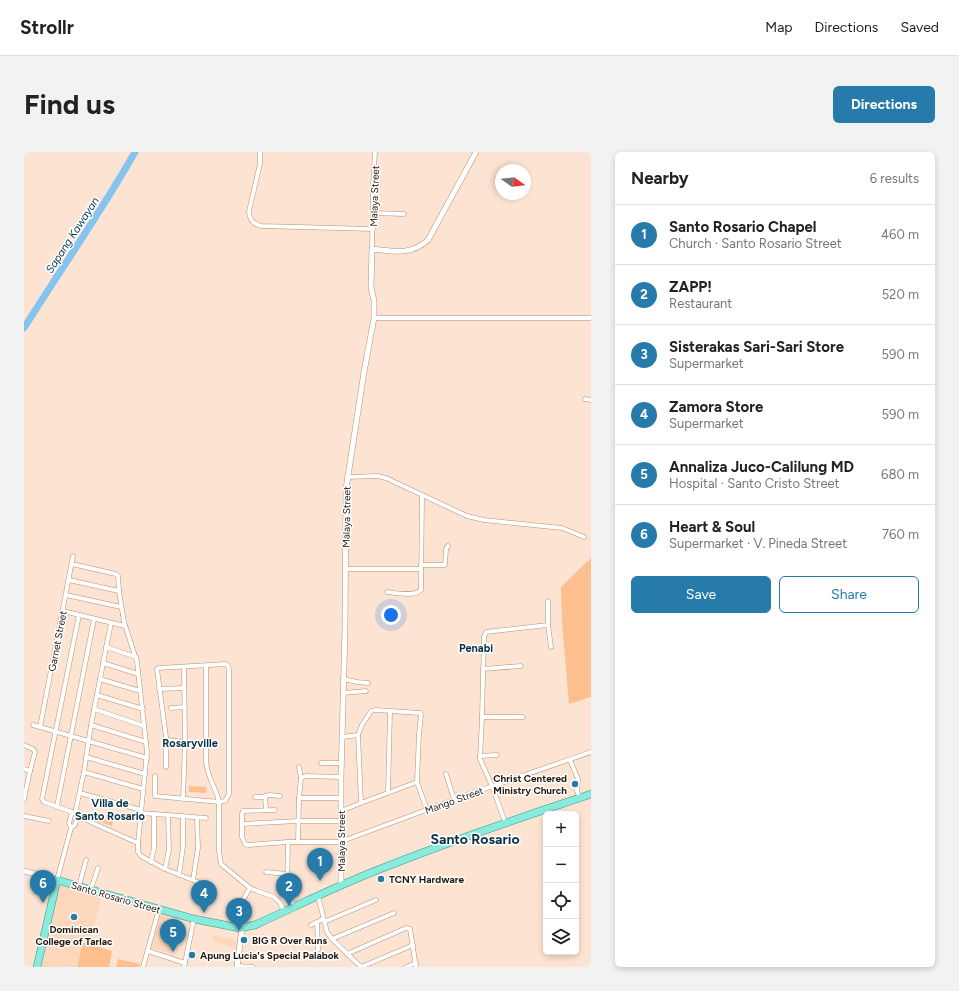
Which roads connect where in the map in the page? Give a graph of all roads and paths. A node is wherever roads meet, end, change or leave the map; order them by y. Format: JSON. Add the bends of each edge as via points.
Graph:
{"nodes":[{"id":1,"x":260,"y":152,"type":"edge"},
{"id":2,"x":375,"y":152,"type":"edge"},
{"id":3,"x":476,"y":152,"type":"edge"},
{"id":4,"x":373,"y":213,"type":"junction"},
{"id":5,"x":404,"y":214,"type":"dead end"},
{"id":6,"x":373,"y":229,"type":"junction"},
{"id":7,"x":372,"y":248,"type":"junction"},
{"id":8,"x":374,"y":318,"type":"junction"},
{"id":9,"x":591,"y":318,"type":"edge"},
{"id":10,"x":585,"y":399,"type":"dead end"},
{"id":11,"x":591,"y":400,"type":"edge"},
{"id":12,"x":347,"y":477,"type":"junction"},
{"id":13,"x":422,"y":495,"type":"junction"},
{"id":14,"x":584,"y":537,"type":"dead end"},
{"id":15,"x":448,"y":546,"type":"dead end"},
{"id":16,"x":73,"y":556,"type":"dead end"},
{"id":17,"x":72,"y":564,"type":"junction"},
{"id":18,"x":421,"y":567,"type":"junction"},
{"id":19,"x":346,"y":568,"type":"junction"},
{"id":20,"x":69,"y":580,"type":"junction"},
{"id":21,"x":119,"y":591,"type":"junction"},
{"id":22,"x":386,"y":592,"type":"dead end"},
{"id":23,"x":66,"y":595,"type":"junction"},
{"id":24,"x":548,"y":601,"type":"dead end"},
{"id":25,"x":121,"y":607,"type":"junction"},
{"id":26,"x":63,"y":611,"type":"junction"},
{"id":27,"x":79,"y":615,"type":"junction"},
{"id":28,"x":94,"y":619,"type":"junction"},
{"id":29,"x":111,"y":623,"type":"junction"},
{"id":30,"x":548,"y":625,"type":"junction"},
{"id":31,"x":125,"y":626,"type":"junction"},
{"id":32,"x":106,"y":647,"type":"junction"},
{"id":33,"x":551,"y":647,"type":"dead end"},
{"id":34,"x":136,"y":657,"type":"junction"},
{"id":35,"x":103,"y":663,"type":"junction"},
{"id":36,"x":206,"y":666,"type":"junction"},
{"id":37,"x":521,"y":666,"type":"dead end"},
{"id":38,"x":184,"y":667,"type":"junction"},
{"id":39,"x":483,"y":669,"type":"junction"},
{"id":40,"x":138,"y":674,"type":"junction"},
{"id":41,"x":100,"y":679,"type":"junction"},
{"id":42,"x":343,"y":679,"type":"junction"},
{"id":43,"x":368,"y":683,"type":"dead end"},
{"id":44,"x":184,"y":688,"type":"junction"},
{"id":45,"x":159,"y":690,"type":"junction"},
{"id":46,"x":140,"y":691,"type":"junction"},
{"id":47,"x":366,"y":691,"type":"dead end"},
{"id":48,"x":343,"y":693,"type":"junction"},
{"id":49,"x":96,"y":695,"type":"junction"},
{"id":50,"x":143,"y":708,"type":"junction"},
{"id":51,"x":170,"y":708,"type":"dead end"},
{"id":52,"x":185,"y":708,"type":"junction"},
{"id":53,"x":94,"y":709,"type":"junction"},
{"id":54,"x":390,"y":712,"type":"junction"},
{"id":55,"x":482,"y":717,"type":"junction"},
{"id":56,"x":523,"y":717,"type":"dead end"},
{"id":57,"x":33,"y":725,"type":"dead end"},
{"id":58,"x":91,"y":725,"type":"junction"},
{"id":59,"x":144,"y":726,"type":"junction"},
{"id":60,"x":40,"y":727,"type":"junction"},
{"id":61,"x":56,"y":731,"type":"junction"},
{"id":62,"x":358,"y":735,"type":"junction"},
{"id":63,"x":71,"y":736,"type":"junction"},
{"id":64,"x":342,"y":737,"type":"junction"},
{"id":65,"x":167,"y":740,"type":"junction"},
{"id":66,"x":88,"y":741,"type":"junction"},
{"id":67,"x":146,"y":742,"type":"junction"},
{"id":68,"x":185,"y":742,"type":"junction"},
{"id":69,"x":24,"y":745,"type":"edge"},
{"id":70,"x":591,"y":752,"type":"edge"},
{"id":71,"x":497,"y":755,"type":"dead end"},
{"id":72,"x":480,"y":756,"type":"junction"},
{"id":73,"x":86,"y":757,"type":"junction"},
{"id":74,"x":147,"y":758,"type":"junction"},
{"id":75,"x":570,"y":760,"type":"junction"},
{"id":76,"x":321,"y":763,"type":"dead end"},
{"id":77,"x":341,"y":763,"type":"junction"},
{"id":78,"x":166,"y":767,"type":"dead end"},
{"id":79,"x":300,"y":767,"type":"dead end"},
{"id":80,"x":24,"y":769,"type":"edge"},
{"id":81,"x":30,"y":771,"type":"junction"},
{"id":82,"x":84,"y":772,"type":"junction"},
{"id":83,"x":145,"y":774,"type":"junction"},
{"id":84,"x":446,"y":774,"type":"dead end"},
{"id":85,"x":155,"y":776,"type":"dead end"},
{"id":86,"x":341,"y":777,"type":"junction"},
{"id":87,"x":301,"y":778,"type":"junction"},
{"id":88,"x":417,"y":782,"type":"junction"},
{"id":89,"x":492,"y":786,"type":"junction"},
{"id":90,"x":143,"y":789,"type":"junction"},
{"id":91,"x":80,"y":793,"type":"junction"},
{"id":92,"x":388,"y":793,"type":"junction"},
{"id":93,"x":591,"y":794,"type":"edge"},
{"id":94,"x":280,"y":796,"type":"dead end"},
{"id":95,"x":255,"y":797,"type":"dead end"},
{"id":96,"x":265,"y":797,"type":"junction"},
{"id":97,"x":299,"y":798,"type":"junction"},
{"id":98,"x":340,"y":798,"type":"junction"},
{"id":99,"x":580,"y":798,"type":"junction"},
{"id":100,"x":24,"y":799,"type":"edge"},
{"id":101,"x":183,"y":799,"type":"junction"},
{"id":102,"x":454,"y":799,"type":"junction"},
{"id":103,"x":219,"y":802,"type":"junction"},
{"id":104,"x":361,"y":803,"type":"junction"},
{"id":105,"x":57,"y":806,"type":"junction"},
{"id":106,"x":266,"y":810,"type":"junction"},
{"id":107,"x":275,"y":810,"type":"dead end"},
{"id":108,"x":427,"y":810,"type":"junction"},
{"id":109,"x":341,"y":811,"type":"junction"},
{"id":110,"x":141,"y":812,"type":"junction"},
{"id":111,"x":75,"y":813,"type":"junction"},
{"id":112,"x":154,"y":814,"type":"junction"},
{"id":113,"x":168,"y":815,"type":"junction"},
{"id":114,"x":24,"y":816,"type":"edge"},
{"id":115,"x":183,"y":816,"type":"junction"},
{"id":116,"x":197,"y":818,"type":"junction"},
{"id":117,"x":206,"y":818,"type":"dead end"},
{"id":118,"x":49,"y":821,"type":"dead end"},
{"id":119,"x":298,"y":821,"type":"junction"},
{"id":120,"x":340,"y":821,"type":"junction"},
{"id":121,"x":505,"y":822,"type":"junction"},
{"id":122,"x":242,"y":824,"type":"junction"},
{"id":123,"x":288,"y":842,"type":"junction"},
{"id":124,"x":298,"y":842,"type":"junction"},
{"id":125,"x":340,"y":842,"type":"junction"},
{"id":126,"x":138,"y":843,"type":"junction"},
{"id":127,"x":86,"y":860,"type":"dead end"},
{"id":128,"x":151,"y":862,"type":"junction"},
{"id":129,"x":98,"y":868,"type":"dead end"},
{"id":130,"x":165,"y":869,"type":"junction"},
{"id":131,"x":24,"y":871,"type":"edge"},
{"id":132,"x":266,"y":872,"type":"dead end"},
{"id":133,"x":287,"y":874,"type":"junction"},
{"id":134,"x":178,"y":875,"type":"junction"},
{"id":135,"x":57,"y":880,"type":"junction"},
{"id":136,"x":194,"y":880,"type":"junction"},
{"id":137,"x":200,"y":883,"type":"dead end"},
{"id":138,"x":341,"y":885,"type":"junction"},
{"id":139,"x":79,"y":886,"type":"junction"},
{"id":140,"x":250,"y":888,"type":"junction"},
{"id":141,"x":91,"y":890,"type":"junction"},
{"id":142,"x":318,"y":896,"type":"junction"},
{"id":143,"x":244,"y":898,"type":"dead end"},
{"id":144,"x":376,"y":900,"type":"dead end"},
{"id":145,"x":294,"y":906,"type":"junction"},
{"id":146,"x":159,"y":909,"type":"junction"},
{"id":147,"x":284,"y":911,"type":"junction"},
{"id":148,"x":394,"y":913,"type":"dead end"},
{"id":149,"x":194,"y":919,"type":"junction"},
{"id":150,"x":323,"y":921,"type":"junction"},
{"id":151,"x":317,"y":922,"type":"junction"},
{"id":152,"x":311,"y":925,"type":"dead end"},
{"id":153,"x":242,"y":928,"type":"junction"},
{"id":154,"x":332,"y":939,"type":"junction"},
{"id":155,"x":413,"y":945,"type":"junction"},
{"id":156,"x":318,"y":950,"type":"dead end"},
{"id":157,"x":148,"y":951,"type":"junction"},
{"id":158,"x":347,"y":954,"type":"junction"},
{"id":159,"x":184,"y":965,"type":"edge"},
{"id":160,"x":416,"y":965,"type":"edge"},
{"id":161,"x":237,"y":966,"type":"edge"},
{"id":162,"x":36,"y":967,"type":"edge"},
{"id":163,"x":143,"y":967,"type":"edge"},
{"id":164,"x":253,"y":967,"type":"edge"},
{"id":165,"x":361,"y":967,"type":"edge"},
{"id":166,"x":406,"y":967,"type":"edge"}],
"edges":[{"from":1,"to":6,"type":"street","via":[[260,164],[249,211],[249,217],[256,225]]},
{"from":2,"to":4,"type":"street","name":"Malaya Street"},
{"from":3,"to":7,"type":"street","via":[[428,240],[409,251]]},
{"from":4,"to":5,"type":"street"},
{"from":4,"to":6,"type":"street","name":"Malaya Street"},
{"from":6,"to":7,"type":"street","name":"Malaya Street"},
{"from":7,"to":8,"type":"street","name":"Malaya Street"},
{"from":8,"to":9,"type":"street"},
{"from":8,"to":12,"type":"street","name":"Malaya Street"},
{"from":10,"to":11,"type":"street"},
{"from":12,"to":13,"type":"street","via":[[378,476]]},
{"from":12,"to":19,"type":"street","name":"Malaya Street"},
{"from":13,"to":14,"type":"street","via":[[467,516],[562,528]]},
{"from":13,"to":18,"type":"street"},
{"from":15,"to":18,"type":"street","via":[[445,565]]},
{"from":16,"to":17,"type":"street","name":"Garnet Street"},
{"from":17,"to":20,"type":"street","name":"Garnet Street"},
{"from":17,"to":21,"type":"street","via":[[116,574]]},
{"from":18,"to":19,"type":"street"},
{"from":18,"to":22,"type":"street","via":[[419,592]]},
{"from":19,"to":42,"type":"street","name":"Malaya Street"},
{"from":20,"to":21,"type":"street"},
{"from":20,"to":23,"type":"street","name":"Garnet Street"},
{"from":21,"to":25,"type":"street"},
{"from":23,"to":25,"type":"street"},
{"from":23,"to":26,"type":"street","name":"Garnet Street"},
{"from":24,"to":30,"type":"street"},
{"from":25,"to":31,"type":"street"},
{"from":26,"to":27,"type":"street"},
{"from":26,"to":60,"type":"street","name":"Garnet Street"},
{"from":27,"to":28,"type":"street"},
{"from":27,"to":61,"type":"street"},
{"from":28,"to":29,"type":"street"},
{"from":28,"to":63,"type":"street"},
{"from":29,"to":31,"type":"street"},
{"from":29,"to":32,"type":"street"},
{"from":30,"to":33,"type":"street"},
{"from":30,"to":39,"type":"street","via":[[486,632],[483,642]]},
{"from":31,"to":34,"type":"street"},
{"from":32,"to":34,"type":"street"},
{"from":32,"to":35,"type":"street"},
{"from":34,"to":40,"type":"street"},
{"from":35,"to":40,"type":"street"},
{"from":35,"to":41,"type":"street"},
{"from":36,"to":38,"type":"street"},
{"from":36,"to":103,"type":"street","via":[[207,772]]},
{"from":36,"to":103,"type":"street","via":[[226,664],[229,670],[229,794],[225,801]]},
{"from":37,"to":39,"type":"street"},
{"from":38,"to":44,"type":"street"},
{"from":38,"to":45,"type":"street","via":[[157,668]]},
{"from":39,"to":55,"type":"street"},
{"from":40,"to":46,"type":"street"},
{"from":41,"to":46,"type":"street"},
{"from":41,"to":49,"type":"street"},
{"from":42,"to":43,"type":"street"},
{"from":42,"to":48,"type":"street","name":"Malaya Street"},
{"from":44,"to":45,"type":"street"},
{"from":44,"to":52,"type":"street"},
{"from":45,"to":65,"type":"street"},
{"from":46,"to":50,"type":"street"},
{"from":47,"to":48,"type":"street"},
{"from":48,"to":64,"type":"street","name":"Malaya Street"},
{"from":49,"to":50,"type":"street"},
{"from":49,"to":53,"type":"street"},
{"from":50,"to":59,"type":"street"},
{"from":51,"to":52,"type":"street"},
{"from":52,"to":68,"type":"street"},
{"from":53,"to":58,"type":"street"},
{"from":53,"to":59,"type":"street"},
{"from":54,"to":62,"type":"street","via":[[371,711]]},
{"from":54,"to":88,"type":"street","via":[[421,715]]},
{"from":54,"to":92,"type":"street"},
{"from":55,"to":56,"type":"street"},
{"from":55,"to":72,"type":"street"},
{"from":57,"to":60,"type":"street"},
{"from":58,"to":66,"type":"street"},
{"from":58,"to":67,"type":"street"},
{"from":59,"to":67,"type":"street"},
{"from":60,"to":61,"type":"street"},
{"from":61,"to":63,"type":"street"},
{"from":61,"to":105,"type":"street","via":[[42,800]]},
{"from":62,"to":64,"type":"street"},
{"from":62,"to":104,"type":"street"},
{"from":63,"to":66,"type":"street"},
{"from":63,"to":105,"type":"street"},
{"from":64,"to":77,"type":"street","name":"Malaya Street"},
{"from":65,"to":68,"type":"street"},
{"from":65,"to":78,"type":"street"},
{"from":66,"to":73,"type":"street"},
{"from":66,"to":74,"type":"street"},
{"from":67,"to":74,"type":"street"},
{"from":68,"to":101,"type":"street"},
{"from":69,"to":81,"type":"street","via":[[36,752]]},
{"from":70,"to":75,"type":"street","name":"Mango Street"},
{"from":71,"to":72,"type":"street"},
{"from":72,"to":89,"type":"street","via":[[481,765]]},
{"from":73,"to":82,"type":"street"},
{"from":73,"to":83,"type":"street"},
{"from":74,"to":83,"type":"street"},
{"from":75,"to":89,"type":"street","name":"Mango Street"},
{"from":75,"to":99,"type":"street","via":[[578,779]]},
{"from":76,"to":77,"type":"street"},
{"from":77,"to":86,"type":"street","name":"Malaya Street"},
{"from":79,"to":87,"type":"street"},
{"from":80,"to":81,"type":"street"},
{"from":81,"to":100,"type":"street"},
{"from":82,"to":90,"type":"street"},
{"from":82,"to":91,"type":"street"},
{"from":83,"to":90,"type":"street"},
{"from":84,"to":102,"type":"street"},
{"from":85,"to":101,"type":"street","via":[[154,796]]},
{"from":86,"to":87,"type":"street"},
{"from":86,"to":98,"type":"street","name":"Malaya Street"},
{"from":87,"to":97,"type":"street"},
{"from":88,"to":92,"type":"street"},
{"from":88,"to":108,"type":"street"},
{"from":89,"to":102,"type":"street","name":"Mango Street"},
{"from":89,"to":121,"type":"street"},
{"from":90,"to":110,"type":"street"},
{"from":91,"to":110,"type":"street"},
{"from":91,"to":111,"type":"street"},
{"from":92,"to":104,"type":"street"},
{"from":93,"to":99,"type":"main road","name":"Santo Rosario Street"},
{"from":94,"to":96,"type":"street"},
{"from":95,"to":96,"type":"street"},
{"from":96,"to":106,"type":"street"},
{"from":97,"to":98,"type":"street"},
{"from":97,"to":119,"type":"street"},
{"from":98,"to":109,"type":"street","name":"Malaya Street"},
{"from":99,"to":121,"type":"main road","name":"Santo Rosario Street"},
{"from":101,"to":103,"type":"street"},
{"from":102,"to":108,"type":"street","name":"Mango Street"},
{"from":103,"to":140,"type":"street","via":[[220,864]]},
{"from":104,"to":109,"type":"street"},
{"from":105,"to":111,"type":"street"},
{"from":106,"to":107,"type":"street"},
{"from":106,"to":122,"type":"street","via":[[243,811]]},
{"from":108,"to":125,"type":"street","name":"Mango Street"},
{"from":109,"to":120,"type":"street","name":"Malaya Street"},
{"from":110,"to":112,"type":"street"},
{"from":110,"to":126,"type":"street"},
{"from":111,"to":126,"type":"street"},
{"from":111,"to":135,"type":"street","via":[[75,826],[71,828]]},
{"from":112,"to":113,"type":"street"},
{"from":112,"to":128,"type":"street","via":[[154,848]]},
{"from":113,"to":115,"type":"street"},
{"from":113,"to":130,"type":"street","via":[[169,849]]},
{"from":114,"to":118,"type":"street"},
{"from":115,"to":116,"type":"street"},
{"from":115,"to":134,"type":"street","via":[[184,847]]},
{"from":116,"to":117,"type":"street"},
{"from":116,"to":136,"type":"street","via":[[198,848]]},
{"from":119,"to":120,"type":"street"},
{"from":119,"to":122,"type":"street"},
{"from":119,"to":124,"type":"street"},
{"from":120,"to":125,"type":"street","name":"Malaya Street"},
{"from":121,"to":138,"type":"main road","name":"Santo Rosario Street"},
{"from":122,"to":123,"type":"street","via":[[243,842],[248,845]]},
{"from":123,"to":124,"type":"street"},
{"from":123,"to":133,"type":"street"},
{"from":124,"to":125,"type":"street"},
{"from":125,"to":138,"type":"street","name":"Malaya Street"},
{"from":126,"to":128,"type":"street","via":[[139,855]]},
{"from":127,"to":139,"type":"street"},
{"from":128,"to":130,"type":"street"},
{"from":129,"to":141,"type":"street"},
{"from":130,"to":134,"type":"street"},
{"from":131,"to":135,"type":"street","name":"Santo Rosario Street"},
{"from":132,"to":133,"type":"street"},
{"from":133,"to":145,"type":"street","via":[[288,895]]},
{"from":134,"to":136,"type":"street"},
{"from":135,"to":139,"type":"main road","name":"Santo Rosario Street"},
{"from":135,"to":162,"type":"main road"},
{"from":136,"to":137,"type":"street"},
{"from":138,"to":142,"type":"main road","name":"Santo Rosario Street"},
{"from":139,"to":141,"type":"main road","name":"Santo Rosario Street"},
{"from":140,"to":143,"type":"street"},
{"from":140,"to":147,"type":"street","via":[[274,897]]},
{"from":141,"to":146,"type":"main road","name":"Santo Rosario Street"},
{"from":142,"to":145,"type":"main road","name":"Santo Rosario Street"},
{"from":142,"to":150,"type":"street"},
{"from":144,"to":150,"type":"street"},
{"from":145,"to":147,"type":"main road","name":"Santo Rosario Street"},
{"from":146,"to":149,"type":"main road","name":"Santo Rosario Street"},
{"from":146,"to":157,"type":"street"},
{"from":147,"to":153,"type":"main road","name":"Santo Rosario Street"},
{"from":148,"to":154,"type":"street"},
{"from":149,"to":153,"type":"main road","name":"Santo Rosario Street"},
{"from":149,"to":159,"type":"street"},
{"from":150,"to":151,"type":"street"},
{"from":150,"to":154,"type":"street"},
{"from":151,"to":152,"type":"street"},
{"from":151,"to":156,"type":"street"},
{"from":153,"to":161,"type":"street"},
{"from":154,"to":158,"type":"street"},
{"from":155,"to":158,"type":"street","via":[[410,929],[406,928]]},
{"from":155,"to":160,"type":"street"},
{"from":155,"to":165,"type":"street"},
{"from":157,"to":159,"type":"street"},
{"from":157,"to":163,"type":"street"},
{"from":158,"to":165,"type":"street"},
{"from":160,"to":166,"type":"street"},
{"from":161,"to":164,"type":"street"}]}
